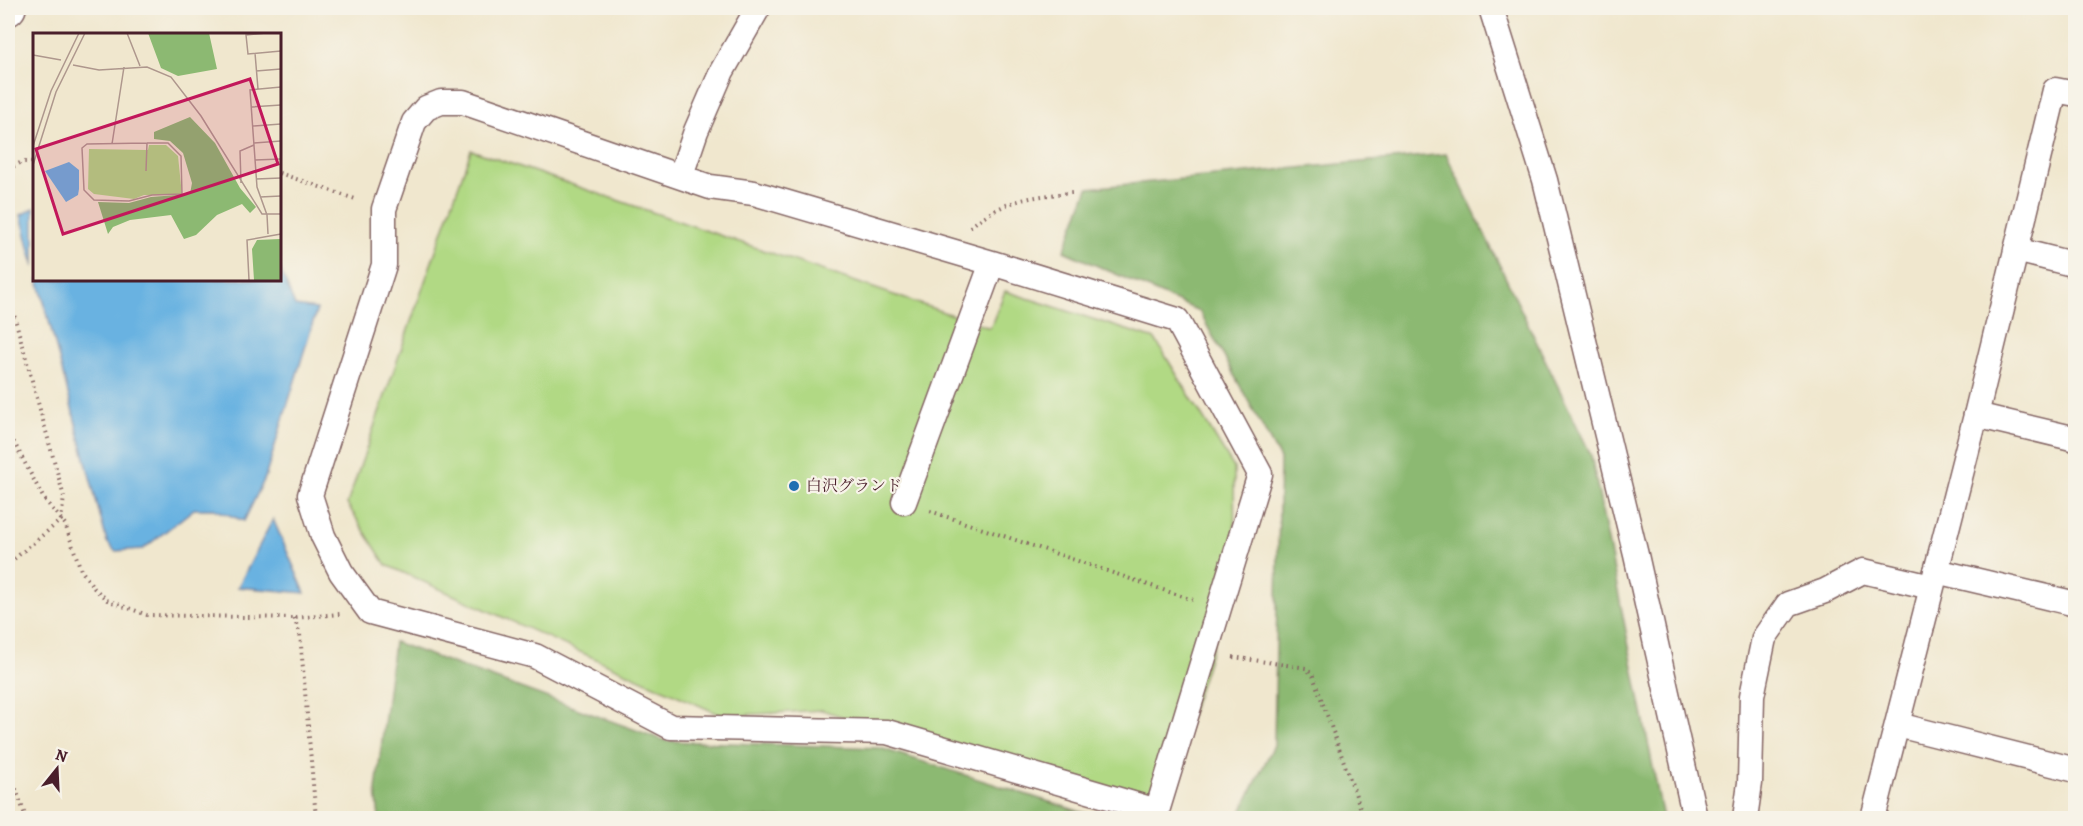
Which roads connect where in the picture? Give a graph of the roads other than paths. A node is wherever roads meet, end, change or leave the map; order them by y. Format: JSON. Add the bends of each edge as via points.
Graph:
{"nodes":[{"id":1,"x":758,"y":8,"type":"edge"},
{"id":2,"x":1491,"y":8,"type":"edge"},
{"id":3,"x":2076,"y":94,"type":"edge"},
{"id":4,"x":681,"y":175,"type":"junction"},
{"id":5,"x":2016,"y":250,"type":"junction"},
{"id":6,"x":992,"y":263,"type":"junction"},
{"id":7,"x":2076,"y":265,"type":"edge"},
{"id":8,"x":1976,"y":415,"type":"junction"},
{"id":9,"x":2076,"y":439,"type":"edge"},
{"id":10,"x":904,"y":502,"type":"road end"},
{"id":11,"x":1934,"y":579,"type":"junction"},
{"id":12,"x":2076,"y":604,"type":"edge"},
{"id":13,"x":1898,"y":725,"type":"junction"},
{"id":14,"x":2076,"y":770,"type":"edge"},
{"id":15,"x":1695,"y":819,"type":"edge"},
{"id":16,"x":1745,"y":819,"type":"edge"},
{"id":17,"x":1873,"y":819,"type":"edge"}],
"edges":[{"from":1,"to":4,"type":"street","via":[[722,71]]},
{"from":2,"to":15,"type":"street","via":[[1545,180],[1634,544]]},
{"from":3,"to":5,"type":"street","via":[[2055,90]]},
{"from":4,"to":6,"type":"street","via":[[710,187],[754,193]]},
{"from":4,"to":6,"type":"street","via":[[463,102],[441,102],[426,108],[414,122],[384,209],[384,266],[310,495],[327,545],[370,612],[535,656],[671,727],[887,732],[1157,811],[1260,474],[1177,320]]},
{"from":5,"to":7,"type":"street"},
{"from":5,"to":8,"type":"street"},
{"from":6,"to":10,"type":"street"},
{"from":8,"to":9,"type":"street"},
{"from":8,"to":11,"type":"street"},
{"from":11,"to":12,"type":"street"},
{"from":11,"to":13,"type":"street"},
{"from":11,"to":16,"type":"street","via":[[1863,572],[1788,604],[1764,638],[1752,696]]},
{"from":13,"to":14,"type":"street"},
{"from":13,"to":17,"type":"street"}]}
